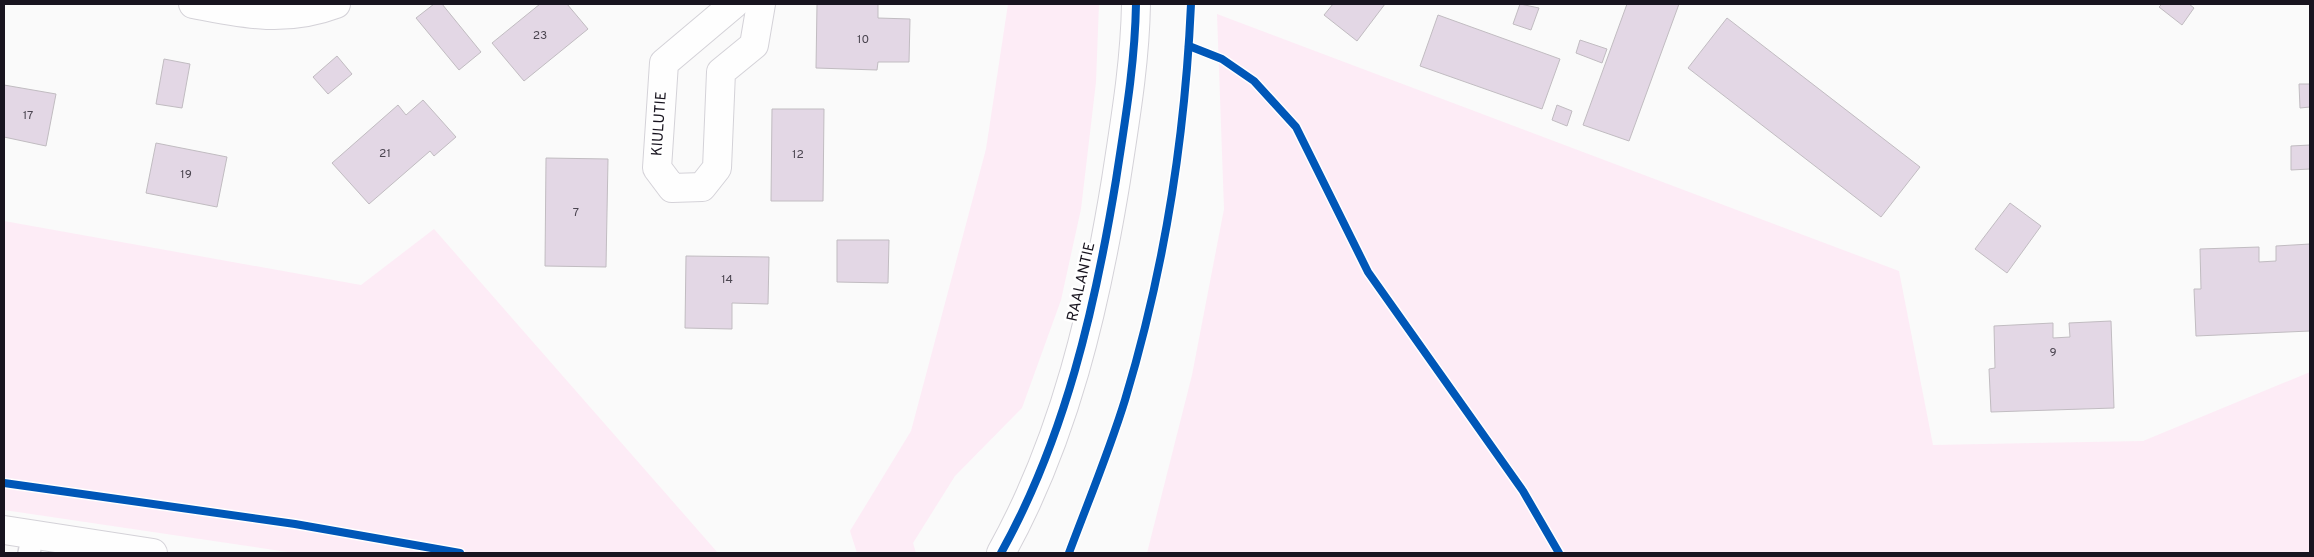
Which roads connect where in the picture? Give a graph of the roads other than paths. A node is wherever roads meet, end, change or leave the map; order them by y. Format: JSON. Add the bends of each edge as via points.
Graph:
{"nodes":[{"id":1,"x":193,"y":4,"type":"edge"},
{"id":2,"x":336,"y":4,"type":"edge"},
{"id":3,"x":734,"y":4,"type":"edge"},
{"id":4,"x":761,"y":4,"type":"edge"},
{"id":5,"x":1136,"y":4,"type":"edge"},
{"id":6,"x":4,"y":530,"type":"edge"},
{"id":7,"x":31,"y":544,"type":"edge"},
{"id":8,"x":153,"y":553,"type":"edge"},
{"id":9,"x":1001,"y":553,"type":"edge"}],
"edges":[{"from":1,"to":2,"type":"street","via":[[250,15],[290,16]]},
{"from":3,"to":4,"type":"street","name":"KIULUTIE","via":[[664,63],[657,168],[672,188],[702,187],[717,168],[721,72],[754,45]]},
{"from":5,"to":9,"type":"street","name":"RAALANTIE","via":[[1136,45],[1102,263],[1072,386],[1022,517]]},
{"from":6,"to":7,"type":"street"},
{"from":7,"to":8,"type":"street"}]}
